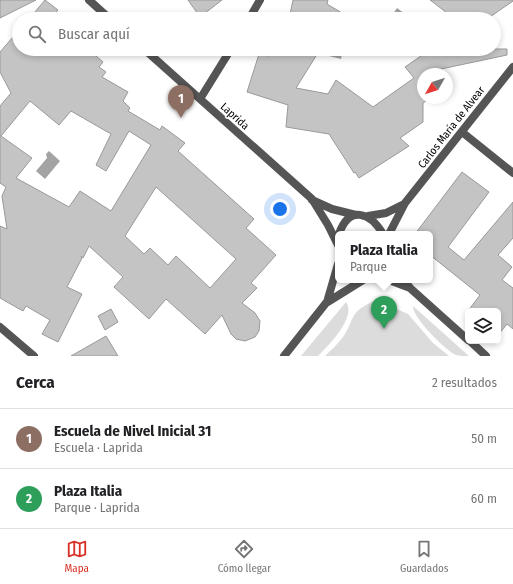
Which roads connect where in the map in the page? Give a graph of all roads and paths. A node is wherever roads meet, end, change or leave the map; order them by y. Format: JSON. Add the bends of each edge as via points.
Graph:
{"nodes":[{"id":1,"x":89,"y":0,"type":"edge"},
{"id":2,"x":260,"y":0,"type":"edge"},
{"id":3,"x":102,"y":12,"type":"edge"},
{"id":4,"x":253,"y":12,"type":"edge"},
{"id":5,"x":152,"y":56,"type":"edge"},
{"id":6,"x":226,"y":56,"type":"edge"},
{"id":7,"x":513,"y":67,"type":"edge"},
{"id":8,"x":200,"y":99,"type":"junction"},
{"id":9,"x":462,"y":132,"type":"junction"},
{"id":10,"x":513,"y":173,"type":"edge"},
{"id":11,"x":312,"y":199,"type":"junction"},
{"id":12,"x":407,"y":201,"type":"junction"},
{"id":13,"x":356,"y":215,"type":"junction"},
{"id":14,"x":368,"y":216,"type":"junction"},
{"id":15,"x":341,"y":231,"type":"edge"},
{"id":16,"x":381,"y":231,"type":"edge"},
{"id":17,"x":391,"y":231,"type":"edge"},
{"id":18,"x":335,"y":239,"type":"edge"},
{"id":19,"x":335,"y":274,"type":"edge"},
{"id":20,"x":358,"y":283,"type":"edge"},
{"id":21,"x":397,"y":283,"type":"edge"},
{"id":22,"x":406,"y":283,"type":"edge"},
{"id":23,"x":410,"y":288,"type":"junction"},
{"id":24,"x":326,"y":303,"type":"junction"},
{"id":25,"x":0,"y":327,"type":"edge"},
{"id":26,"x":465,"y":336,"type":"edge"},
{"id":27,"x":473,"y":344,"type":"edge"},
{"id":28,"x":34,"y":356,"type":"edge"},
{"id":29,"x":284,"y":356,"type":"edge"},
{"id":30,"x":486,"y":356,"type":"edge"}],
"edges":[{"from":1,"to":3,"type":"street"},
{"from":2,"to":4,"type":"street"},
{"from":5,"to":8,"type":"street","name":"Laprida"},
{"from":6,"to":8,"type":"street"},
{"from":7,"to":9,"type":"street","name":"Carlos María de Alvear"},
{"from":8,"to":11,"type":"street","name":"Laprida"},
{"from":9,"to":10,"type":"street"},
{"from":9,"to":12,"type":"street","name":"Carlos María de Alvear"},
{"from":11,"to":13,"type":"street","name":"Laprida","via":[[332,209]]},
{"from":11,"to":18,"type":"street","name":"Laprida"},
{"from":12,"to":14,"type":"street","name":"Carlos María de Alvear","via":[[392,210]]},
{"from":12,"to":17,"type":"street","name":"Carlos María de Alvear"},
{"from":13,"to":14,"type":"street","name":"Laprida"},
{"from":13,"to":15,"type":"street","via":[[347,220]]},
{"from":14,"to":16,"type":"street"},
{"from":19,"to":24,"type":"street"},
{"from":20,"to":24,"type":"street"},
{"from":21,"to":23,"type":"street"},
{"from":22,"to":23,"type":"street"},
{"from":23,"to":26,"type":"street"},
{"from":24,"to":29,"type":"street"},
{"from":25,"to":28,"type":"street"},
{"from":27,"to":30,"type":"street"}]}
